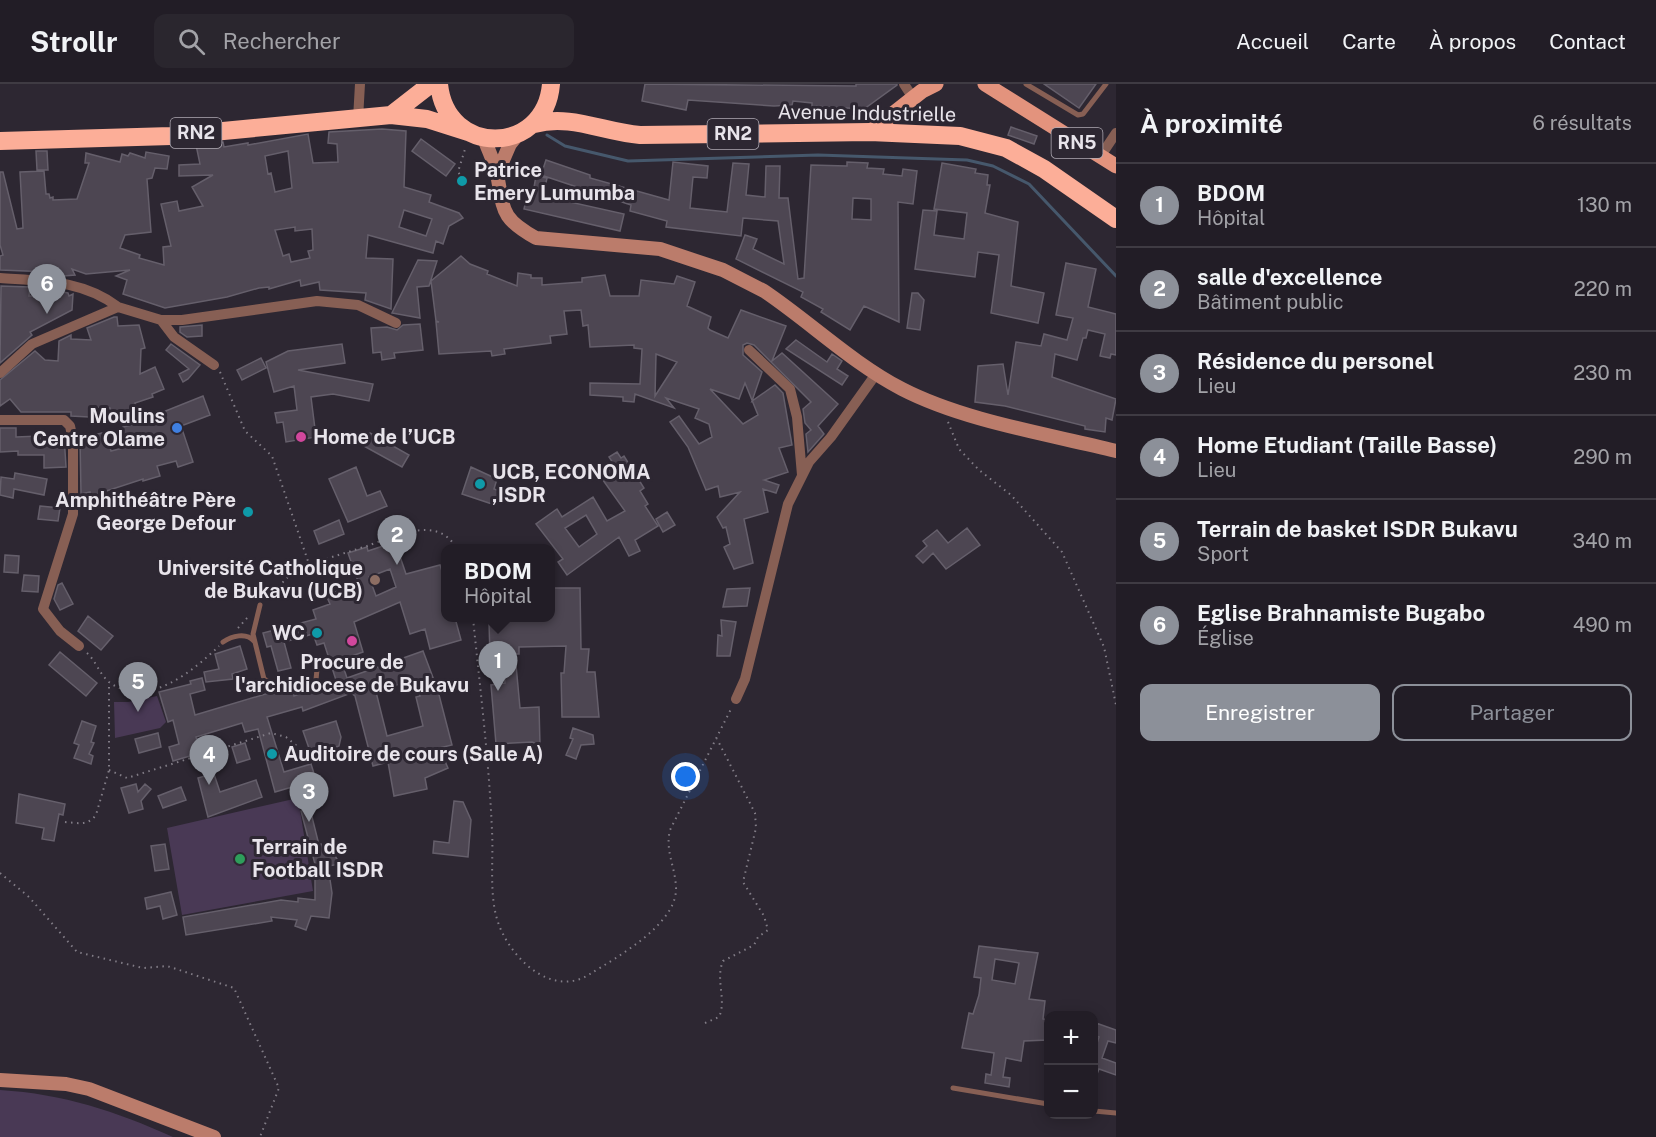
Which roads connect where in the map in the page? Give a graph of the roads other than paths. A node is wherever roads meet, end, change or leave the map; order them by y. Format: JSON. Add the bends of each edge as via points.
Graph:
{"nodes":[{"id":1,"x":360,"y":84,"type":"edge"},
{"id":2,"x":431,"y":84,"type":"edge"},
{"id":3,"x":439,"y":84,"type":"edge"},
{"id":4,"x":904,"y":84,"type":"edge"},
{"id":5,"x":936,"y":84,"type":"edge"},
{"id":6,"x":985,"y":84,"type":"edge"},
{"id":7,"x":1026,"y":84,"type":"edge"},
{"id":8,"x":1106,"y":84,"type":"edge"},
{"id":9,"x":551,"y":87,"type":"edge"},
{"id":10,"x":913,"y":98,"type":"junction"},
{"id":11,"x":391,"y":116,"type":"junction"},
{"id":12,"x":358,"y":119,"type":"junction"},
{"id":13,"x":596,"y":126,"type":"junction"},
{"id":14,"x":526,"y":128,"type":"junction"},
{"id":15,"x":870,"y":132,"type":"junction"},
{"id":16,"x":1116,"y":133,"type":"edge"},
{"id":17,"x":477,"y":136,"type":"junction"},
{"id":18,"x":3,"y":139,"type":"edge"},
{"id":19,"x":1100,"y":157,"type":"junction"},
{"id":20,"x":1116,"y":166,"type":"edge"},
{"id":21,"x":497,"y":174,"type":"junction"},
{"id":22,"x":1116,"y":219,"type":"edge"},
{"id":23,"x":0,"y":278,"type":"edge"},
{"id":24,"x":118,"y":307,"type":"junction"},
{"id":25,"x":161,"y":320,"type":"junction"},
{"id":26,"x":396,"y":323,"type":"dead end"},
{"id":27,"x":749,"y":350,"type":"dead end"},
{"id":28,"x":214,"y":365,"type":"road end"},
{"id":29,"x":0,"y":373,"type":"edge"},
{"id":30,"x":876,"y":374,"type":"junction"},
{"id":31,"x":0,"y":420,"type":"edge"},
{"id":32,"x":1116,"y":451,"type":"edge"},
{"id":33,"x":802,"y":475,"type":"junction"},
{"id":34,"x":260,"y":605,"type":"road end"},
{"id":35,"x":223,"y":642,"type":"road end"},
{"id":36,"x":255,"y":642,"type":"junction"},
{"id":37,"x":79,"y":646,"type":"road end"},
{"id":38,"x":317,"y":669,"type":"dead end"},
{"id":39,"x":736,"y":699,"type":"road end"},
{"id":40,"x":0,"y":1080,"type":"edge"},
{"id":41,"x":952,"y":1088,"type":"dead end"},
{"id":42,"x":1044,"y":1103,"type":"edge"},
{"id":43,"x":1098,"y":1111,"type":"edge"},
{"id":44,"x":1116,"y":1113,"type":"edge"},
{"id":45,"x":214,"y":1137,"type":"edge"}],
"edges":[{"from":1,"to":12,"type":"street"},
{"from":2,"to":11,"type":"highway"},
{"from":3,"to":17,"type":"highway","via":[[447,112]]},
{"from":4,"to":10,"type":"street"},
{"from":5,"to":10,"type":"main road"},
{"from":6,"to":19,"type":"main road","number":"RN5"},
{"from":7,"to":8,"type":"lane","via":[[1078,115],[1083,114]]},
{"from":9,"to":13,"type":"highway","name":"Avenue Industrielle","number":"RN2","via":[[556,100],[567,110]]},
{"from":9,"to":14,"type":"highway","via":[[545,108]]},
{"from":10,"to":15,"type":"main road"},
{"from":11,"to":12,"type":"highway","number":"RN2"},
{"from":11,"to":17,"type":"highway","number":"RN2","via":[[427,119]]},
{"from":12,"to":18,"type":"highway","number":"RN2","via":[[159,136]]},
{"from":13,"to":14,"type":"highway","name":"Avenue Industrielle","number":"RN2","via":[[566,120]]},
{"from":13,"to":15,"type":"highway","name":"Avenue Industrielle","number":"RN2","via":[[640,135]]},
{"from":14,"to":17,"type":"highway","name":"Avenue Industrielle","via":[[498,139]]},
{"from":14,"to":21,"type":"street","via":[[510,144]]},
{"from":15,"to":22,"type":"highway","name":"Avenue Industrielle","number":"RN2","via":[[960,136],[1006,148]]},
{"from":16,"to":19,"type":"street"},
{"from":17,"to":21,"type":"street"},
{"from":19,"to":20,"type":"main road","number":"RN5"},
{"from":21,"to":30,"type":"street","via":[[504,209],[519,228],[536,238],[660,249],[723,270],[764,291]]},
{"from":23,"to":24,"type":"street","via":[[75,285],[105,296]]},
{"from":24,"to":25,"type":"street"},
{"from":24,"to":29,"type":"street","via":[[32,344]]},
{"from":25,"to":26,"type":"street","via":[[317,301],[358,305]]},
{"from":25,"to":28,"type":"street","via":[[174,337]]},
{"from":27,"to":33,"type":"street","via":[[790,389],[798,417]]},
{"from":30,"to":32,"type":"street","via":[[941,405]]},
{"from":30,"to":33,"type":"street"},
{"from":31,"to":37,"type":"street","via":[[42,418],[64,420],[70,426],[73,514],[43,609],[60,631]]},
{"from":33,"to":39,"type":"street","via":[[781,525],[770,584]]},
{"from":34,"to":36,"type":"lane"},
{"from":35,"to":36,"type":"lane","via":[[242,636]]},
{"from":36,"to":38,"type":"lane","via":[[268,683],[313,685]]},
{"from":40,"to":45,"type":"street","via":[[89,1089]]},
{"from":41,"to":42,"type":"lane"},
{"from":43,"to":44,"type":"lane"}]}
